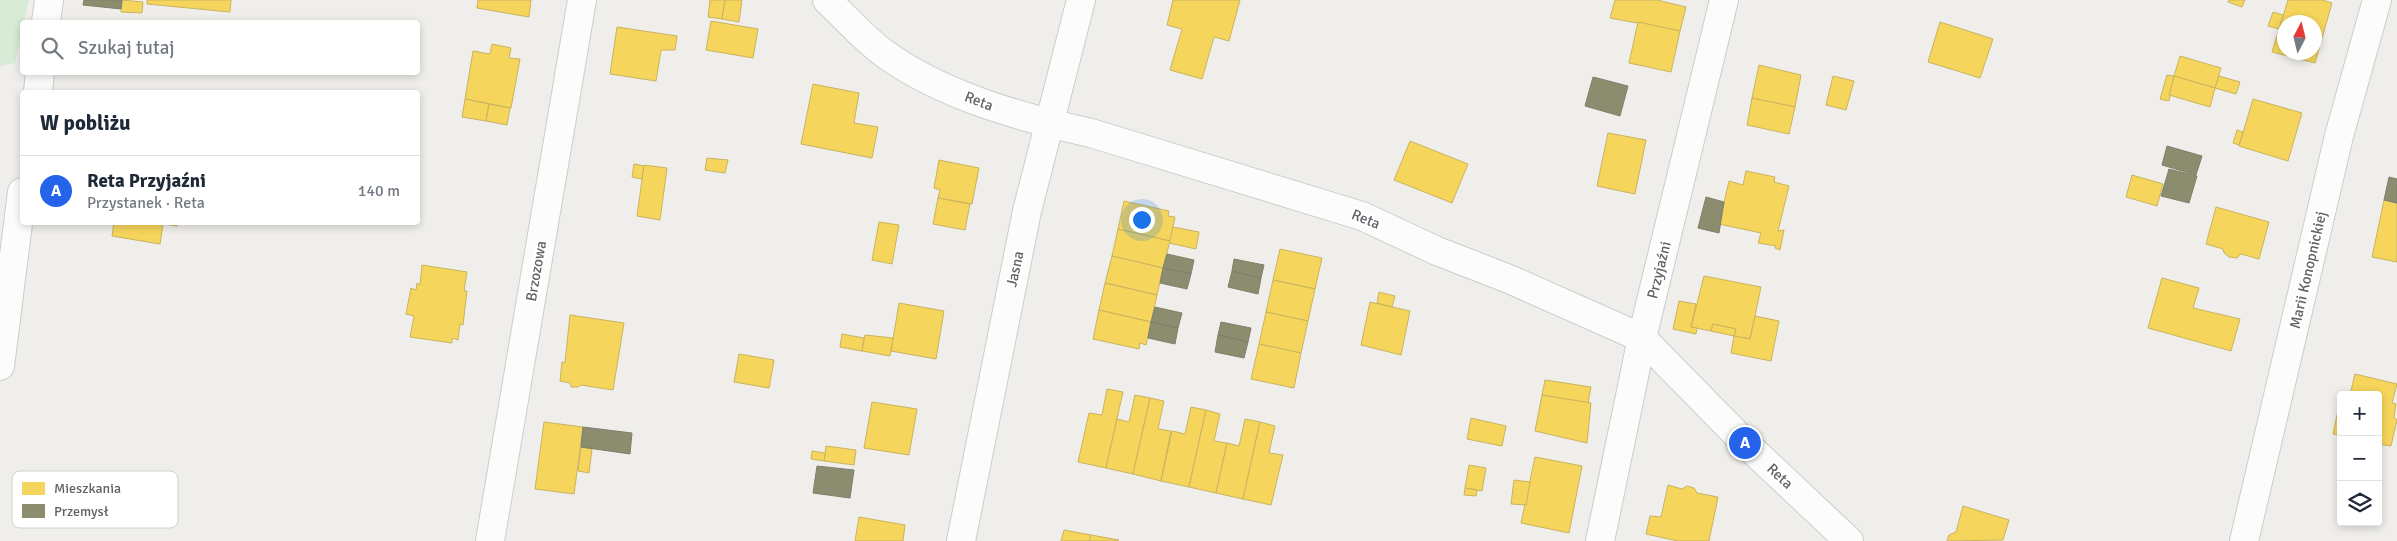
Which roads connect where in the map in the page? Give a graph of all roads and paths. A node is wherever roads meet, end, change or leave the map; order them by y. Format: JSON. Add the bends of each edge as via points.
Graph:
{"nodes":[{"id":1,"x":49,"y":0,"type":"edge"},
{"id":2,"x":582,"y":0,"type":"edge"},
{"id":3,"x":826,"y":0,"type":"edge"},
{"id":4,"x":1081,"y":0,"type":"edge"},
{"id":5,"x":1724,"y":0,"type":"edge"},
{"id":6,"x":2377,"y":0,"type":"edge"},
{"id":7,"x":46,"y":20,"type":"edge"},
{"id":8,"x":40,"y":75,"type":"edge"},
{"id":9,"x":38,"y":90,"type":"edge"},
{"id":10,"x":1049,"y":124,"type":"junction"},
{"id":11,"x":20,"y":208,"type":"edge"},
{"id":12,"x":1642,"y":338,"type":"junction"},
{"id":13,"x":0,"y":366,"type":"edge"},
{"id":14,"x":490,"y":541,"type":"edge"},
{"id":15,"x":961,"y":541,"type":"edge"},
{"id":16,"x":1600,"y":541,"type":"edge"},
{"id":17,"x":1849,"y":541,"type":"edge"},
{"id":18,"x":2244,"y":541,"type":"edge"}],
"edges":[{"from":1,"to":7,"type":"street"},
{"from":2,"to":14,"type":"street","name":"Brzozowa"},
{"from":3,"to":10,"type":"street","name":"Reta","via":[[885,54],[924,77],[970,98]]},
{"from":4,"to":10,"type":"street","name":"Jasna"},
{"from":5,"to":12,"type":"street","name":"Przyjaźni"},
{"from":6,"to":18,"type":"street","name":"Marii Konopnickiej","via":[[2339,136]]},
{"from":8,"to":9,"type":"street"},
{"from":10,"to":12,"type":"street","name":"Reta","via":[[1091,133],[1362,216]]},
{"from":10,"to":15,"type":"street","name":"Jasna","via":[[1027,211]]},
{"from":11,"to":13,"type":"street"},
{"from":12,"to":16,"type":"street","name":"Przyjaźni"},
{"from":12,"to":17,"type":"street","name":"Reta","via":[[1745,443]]}]}
